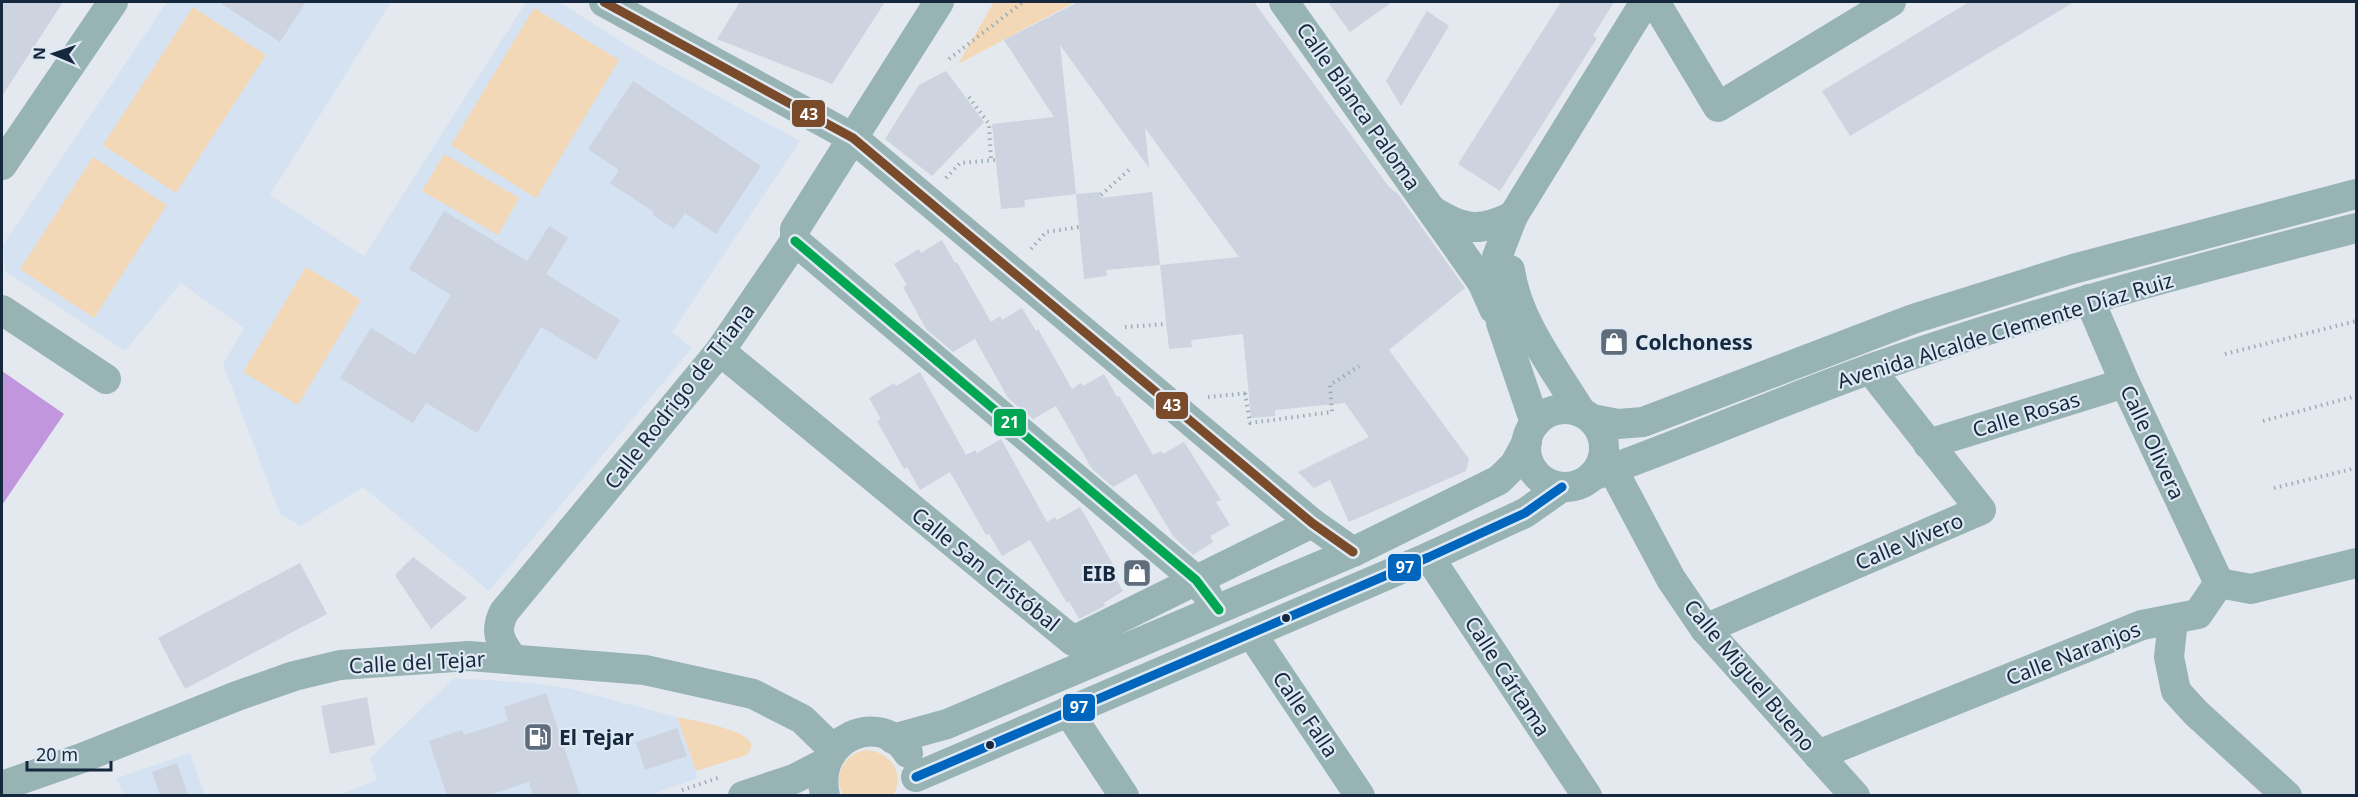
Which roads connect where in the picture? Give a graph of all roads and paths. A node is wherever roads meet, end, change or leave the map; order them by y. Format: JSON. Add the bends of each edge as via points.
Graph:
{"nodes":[{"id":1,"x":113,"y":2,"type":"edge"},
{"id":2,"x":606,"y":2,"type":"edge"},
{"id":3,"x":939,"y":2,"type":"edge"},
{"id":4,"x":1023,"y":2,"type":"edge"},
{"id":5,"x":1284,"y":2,"type":"edge"},
{"id":6,"x":1645,"y":2,"type":"edge"},
{"id":7,"x":1655,"y":2,"type":"edge"},
{"id":8,"x":1891,"y":2,"type":"edge"},
{"id":9,"x":949,"y":59,"type":"dead end"},
{"id":10,"x":969,"y":97,"type":"dead end"},
{"id":11,"x":853,"y":138,"type":"junction"},
{"id":12,"x":2,"y":165,"type":"edge"},
{"id":13,"x":1131,"y":168,"type":"dead end"},
{"id":14,"x":940,"y":184,"type":"dead end"},
{"id":15,"x":2356,"y":194,"type":"edge"},
{"id":16,"x":1101,"y":195,"type":"dead end"},
{"id":17,"x":1433,"y":211,"type":"junction"},
{"id":18,"x":1513,"y":216,"type":"junction"},
{"id":19,"x":1079,"y":227,"type":"dead end"},
{"id":20,"x":2356,"y":228,"type":"edge"},
{"id":21,"x":795,"y":241,"type":"junction"},
{"id":22,"x":1025,"y":255,"type":"dead end"},
{"id":23,"x":2089,"y":299,"type":"junction"},
{"id":24,"x":2,"y":310,"type":"edge"},
{"id":25,"x":2356,"y":321,"type":"edge"},
{"id":26,"x":1501,"y":323,"type":"junction"},
{"id":27,"x":1166,"y":324,"type":"dead end"},
{"id":28,"x":1114,"y":328,"type":"dead end"},
{"id":29,"x":720,"y":351,"type":"junction"},
{"id":30,"x":2224,"y":354,"type":"dead end"},
{"id":31,"x":1359,"y":366,"type":"dead end"},
{"id":32,"x":1870,"y":369,"type":"junction"},
{"id":33,"x":106,"y":379,"type":"dead end"},
{"id":34,"x":2125,"y":383,"type":"junction"},
{"id":35,"x":2356,"y":396,"type":"edge"},
{"id":36,"x":1197,"y":398,"type":"dead end"},
{"id":37,"x":1587,"y":416,"type":"junction"},
{"id":38,"x":2263,"y":421,"type":"dead end"},
{"id":39,"x":1531,"y":433,"type":"junction"},
{"id":40,"x":1928,"y":444,"type":"junction"},
{"id":41,"x":1603,"y":466,"type":"junction"},
{"id":42,"x":2356,"y":468,"type":"edge"},
{"id":43,"x":1562,"y":487,"type":"junction"},
{"id":44,"x":2274,"y":488,"type":"dead end"},
{"id":45,"x":1312,"y":523,"type":"junction"},
{"id":46,"x":1353,"y":552,"type":"junction"},
{"id":47,"x":1429,"y":557,"type":"junction"},
{"id":48,"x":2356,"y":563,"type":"edge"},
{"id":49,"x":1196,"y":580,"type":"junction"},
{"id":50,"x":2219,"y":583,"type":"junction"},
{"id":51,"x":1219,"y":610,"type":"junction"},
{"id":52,"x":2173,"y":620,"type":"junction"},
{"id":53,"x":1705,"y":629,"type":"junction"},
{"id":54,"x":1251,"y":633,"type":"junction"},
{"id":55,"x":513,"y":659,"type":"junction"},
{"id":56,"x":1068,"y":711,"type":"junction"},
{"id":57,"x":893,"y":739,"type":"junction"},
{"id":58,"x":1818,"y":755,"type":"junction"},
{"id":59,"x":829,"y":756,"type":"junction"},
{"id":60,"x":2,"y":786,"type":"edge"},
{"id":61,"x":915,"y":786,"type":"edge"},
{"id":62,"x":743,"y":795,"type":"edge"},
{"id":63,"x":825,"y":795,"type":"edge"},
{"id":64,"x":1124,"y":795,"type":"edge"},
{"id":65,"x":1360,"y":795,"type":"edge"},
{"id":66,"x":1587,"y":795,"type":"edge"},
{"id":67,"x":1855,"y":795,"type":"edge"},
{"id":68,"x":2287,"y":795,"type":"edge"}],
"edges":[{"from":1,"to":12,"type":"street"},
{"from":2,"to":11,"type":"street"},
{"from":3,"to":11,"type":"street","name":"Calle Rodrigo de Triana"},
{"from":4,"to":9,"type":"path"},
{"from":5,"to":17,"type":"street","name":"Calle Blanca Paloma"},
{"from":6,"to":18,"type":"street"},
{"from":7,"to":8,"type":"street","via":[[1719,107]]},
{"from":10,"to":14,"type":"path","via":[[989,124],[993,160],[960,163]]},
{"from":11,"to":21,"type":"street","name":"Calle Rodrigo de Triana","via":[[795,229]]},
{"from":11,"to":45,"type":"street"},
{"from":13,"to":16,"type":"path"},
{"from":15,"to":37,"type":"street","name":"Avenida Alcalde Clemente Díaz Ruiz","via":[[2073,269],[1913,319],[1643,422],[1618,424]]},
{"from":17,"to":18,"type":"street","via":[[1462,227],[1477,228]]},
{"from":17,"to":26,"type":"street","name":"Calle Blanca Paloma","via":[[1482,282]]},
{"from":18,"to":26,"type":"street","via":[[1497,258]]},
{"from":18,"to":37,"type":"street","via":[[1513,291],[1523,315]]},
{"from":19,"to":22,"type":"path","via":[[1046,232]]},
{"from":20,"to":23,"type":"street","name":"Avenida Alcalde Clemente Díaz Ruiz"},
{"from":21,"to":29,"type":"street","name":"Calle Rodrigo de Triana"},
{"from":21,"to":49,"type":"street"},
{"from":23,"to":32,"type":"street","name":"Avenida Alcalde Clemente Díaz Ruiz"},
{"from":23,"to":34,"type":"street","name":"Calle Olivera"},
{"from":24,"to":33,"type":"street"},
{"from":25,"to":30,"type":"path"},
{"from":26,"to":39,"type":"street"},
{"from":27,"to":28,"type":"path"},
{"from":29,"to":49,"type":"street","name":"Calle San Cristóbal","via":[[1073,640]]},
{"from":29,"to":55,"type":"street","name":"Calle Rodrigo de Triana","via":[[504,612],[498,636]]},
{"from":31,"to":36,"type":"path","via":[[1330,385],[1332,412],[1250,423],[1247,393]]},
{"from":32,"to":40,"type":"street","name":"Calle Vivero"},
{"from":32,"to":41,"type":"street","name":"Avenida Alcalde Clemente Díaz Ruiz"},
{"from":34,"to":40,"type":"street","name":"Calle Rosas"},
{"from":34,"to":50,"type":"street","name":"Calle Olivera"},
{"from":35,"to":38,"type":"path"},
{"from":37,"to":39,"type":"street","via":[[1569,409],[1556,410],[1545,415]]},
{"from":37,"to":41,"type":"street","via":[[1604,440]]},
{"from":39,"to":43,"type":"street","via":[[1527,455],[1532,467],[1540,477]]},
{"from":39,"to":46,"type":"street","via":[[1515,464],[1499,480]]},
{"from":40,"to":53,"type":"street","name":"Calle Vivero","via":[[1981,510]]},
{"from":41,"to":43,"type":"street","via":[[1575,486]]},
{"from":41,"to":53,"type":"street","name":"Calle Miguel Bueno"},
{"from":42,"to":44,"type":"path"},
{"from":43,"to":47,"type":"street","via":[[1525,513]]},
{"from":45,"to":46,"type":"street"},
{"from":45,"to":49,"type":"street","name":"Calle San Cristóbal"},
{"from":46,"to":51,"type":"street"},
{"from":47,"to":54,"type":"street"},
{"from":47,"to":66,"type":"street","name":"Calle Cártama"},
{"from":48,"to":50,"type":"street","via":[[2251,590]]},
{"from":49,"to":51,"type":"street"},
{"from":50,"to":52,"type":"street","name":"Calle Naranjos","via":[[2198,614]]},
{"from":51,"to":57,"type":"street","via":[[947,724]]},
{"from":52,"to":58,"type":"street","name":"Calle Naranjos","via":[[2142,625]]},
{"from":52,"to":68,"type":"street","via":[[2169,657],[2176,691]]},
{"from":53,"to":58,"type":"street","name":"Calle Miguel Bueno"},
{"from":54,"to":56,"type":"street"},
{"from":54,"to":65,"type":"street","name":"Calle Falla"},
{"from":55,"to":59,"type":"street","name":"Calle del Tejar","via":[[645,670],[753,694],[802,719]]},
{"from":55,"to":60,"type":"street","name":"Calle del Tejar","via":[[469,656],[340,665],[294,676]]},
{"from":56,"to":61,"type":"street"},
{"from":56,"to":64,"type":"street"},
{"from":57,"to":59,"type":"street","via":[[881,733],[854,734],[842,740]]},
{"from":57,"to":61,"type":"street","via":[[905,748],[913,762]]},
{"from":58,"to":67,"type":"street","name":"Calle Miguel Bueno"},
{"from":59,"to":62,"type":"street","via":[[794,779]]},
{"from":59,"to":63,"type":"street","via":[[822,779]]}]}
